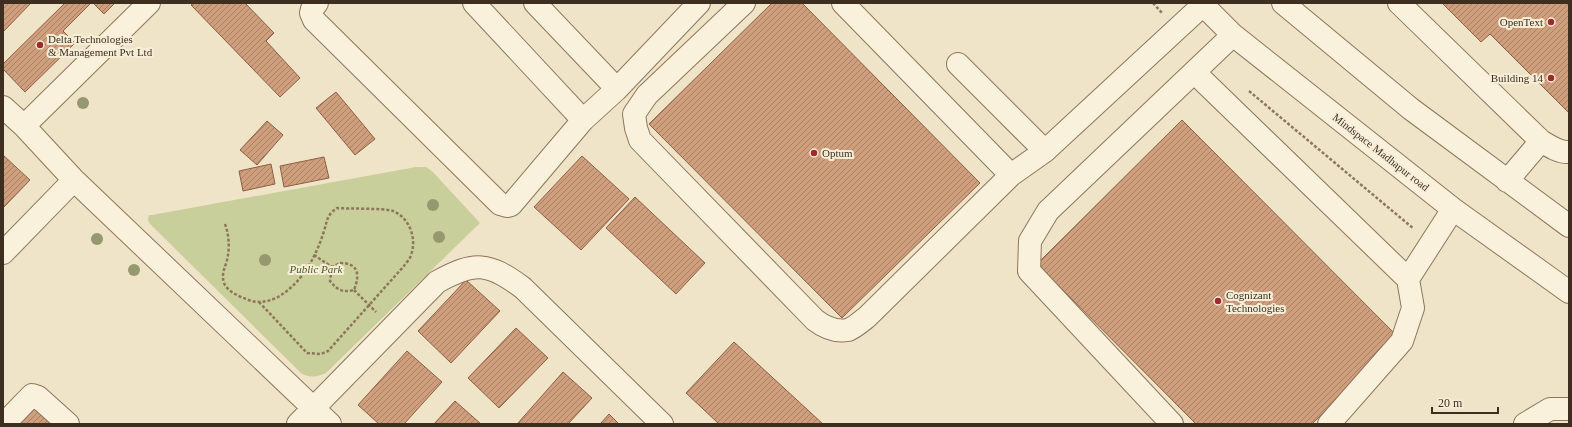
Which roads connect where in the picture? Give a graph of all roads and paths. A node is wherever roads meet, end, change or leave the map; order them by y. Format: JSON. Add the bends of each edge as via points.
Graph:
{"nodes":[{"id":1,"x":149,"y":3,"type":"edge"},
{"id":2,"x":317,"y":3,"type":"edge"},
{"id":3,"x":474,"y":3,"type":"edge"},
{"id":4,"x":535,"y":3,"type":"edge"},
{"id":5,"x":699,"y":3,"type":"edge"},
{"id":6,"x":744,"y":3,"type":"edge"},
{"id":7,"x":843,"y":3,"type":"edge"},
{"id":8,"x":1399,"y":3,"type":"edge"},
{"id":9,"x":1202,"y":4,"type":"edge"},
{"id":10,"x":1293,"y":6,"type":"edge"},
{"id":11,"x":1233,"y":35,"type":"junction"},
{"id":12,"x":958,"y":64,"type":"dead end"},
{"id":13,"x":1194,"y":72,"type":"junction"},
{"id":14,"x":1245,"y":88,"type":"dead end"},
{"id":15,"x":617,"y":89,"type":"junction"},
{"id":16,"x":3,"y":107,"type":"edge"},
{"id":17,"x":583,"y":120,"type":"junction"},
{"id":18,"x":24,"y":126,"type":"junction"},
{"id":19,"x":1541,"y":141,"type":"junction"},
{"id":20,"x":1045,"y":151,"type":"junction"},
{"id":21,"x":1569,"y":152,"type":"edge"},
{"id":22,"x":1011,"y":175,"type":"junction"},
{"id":23,"x":74,"y":180,"type":"junction"},
{"id":24,"x":1507,"y":181,"type":"junction"},
{"id":25,"x":1454,"y":209,"type":"junction"},
{"id":26,"x":225,"y":224,"type":"dead end"},
{"id":27,"x":1569,"y":226,"type":"edge"},
{"id":28,"x":1432,"y":243,"type":"junction"},
{"id":29,"x":3,"y":253,"type":"edge"},
{"id":30,"x":314,"y":255,"type":"junction"},
{"id":31,"x":332,"y":267,"type":"junction"},
{"id":32,"x":1408,"y":279,"type":"junction"},
{"id":33,"x":354,"y":290,"type":"junction"},
{"id":34,"x":1569,"y":292,"type":"edge"},
{"id":35,"x":259,"y":302,"type":"junction"},
{"id":36,"x":370,"y":305,"type":"junction"},
{"id":37,"x":392,"y":328,"type":"junction"},
{"id":38,"x":313,"y":408,"type":"junction"},
{"id":39,"x":1569,"y":409,"type":"edge"},
{"id":40,"x":4,"y":424,"type":"edge"},
{"id":41,"x":68,"y":424,"type":"edge"},
{"id":42,"x":298,"y":424,"type":"edge"},
{"id":43,"x":330,"y":424,"type":"edge"},
{"id":44,"x":662,"y":424,"type":"edge"},
{"id":45,"x":1172,"y":424,"type":"edge"},
{"id":46,"x":1329,"y":424,"type":"edge"},
{"id":47,"x":1525,"y":424,"type":"edge"}],
"edges":[{"from":1,"to":18,"type":"street"},
{"from":2,"to":17,"type":"street","via":[[311,13],[314,20],[504,206],[511,205]]},
{"from":3,"to":17,"type":"street"},
{"from":4,"to":15,"type":"street"},
{"from":5,"to":15,"type":"street"},
{"from":6,"to":22,"type":"street","via":[[647,95],[634,114],[636,128],[640,140],[814,320],[823,326],[849,330],[867,317]]},
{"from":7,"to":22,"type":"street"},
{"from":8,"to":19,"type":"street"},
{"from":9,"to":11,"type":"street","name":"Mindspace Madhapur road"},
{"from":9,"to":20,"type":"street"},
{"from":10,"to":24,"type":"street","via":[[1411,109]]},
{"from":11,"to":13,"type":"street"},
{"from":11,"to":25,"type":"street","name":"Mindspace Madhapur road"},
{"from":12,"to":20,"type":"street"},
{"from":13,"to":32,"type":"street"},
{"from":13,"to":45,"type":"street","via":[[1048,211],[1030,241],[1029,271]]},
{"from":14,"to":28,"type":"path"},
{"from":15,"to":17,"type":"street"},
{"from":16,"to":18,"type":"street"},
{"from":18,"to":23,"type":"street"},
{"from":19,"to":21,"type":"street","via":[[1553,148]]},
{"from":19,"to":24,"type":"street"},
{"from":20,"to":22,"type":"street"},
{"from":23,"to":29,"type":"street"},
{"from":23,"to":38,"type":"street"},
{"from":24,"to":27,"type":"street"},
{"from":25,"to":28,"type":"street"},
{"from":25,"to":34,"type":"street","name":"Mindspace Madhapur road"},
{"from":26,"to":35,"type":"path","via":[[229,245],[222,276],[224,285],[239,296]]},
{"from":28,"to":32,"type":"street"},
{"from":30,"to":31,"type":"path"},
{"from":30,"to":35,"type":"path","via":[[298,281],[284,293],[269,301]]},
{"from":30,"to":36,"type":"path","via":[[326,219],[337,208],[391,211],[400,215],[412,233],[411,255]]},
{"from":31,"to":33,"type":"path","via":[[330,281],[333,286],[342,291]]},
{"from":31,"to":33,"type":"path","via":[[340,263],[352,266],[358,273]]},
{"from":32,"to":46,"type":"street","via":[[1413,308],[1402,341]]},
{"from":33,"to":36,"type":"path"},
{"from":35,"to":36,"type":"path","via":[[307,353],[320,354],[328,351]]},
{"from":36,"to":37,"type":"path"},
{"from":37,"to":38,"type":"street"},
{"from":37,"to":44,"type":"street","via":[[437,282],[458,271],[480,266],[504,274],[523,288]]},
{"from":38,"to":42,"type":"street"},
{"from":38,"to":43,"type":"street"},
{"from":39,"to":47,"type":"street","via":[[1550,410]]},
{"from":40,"to":41,"type":"street","via":[[32,395],[38,397]]}]}
